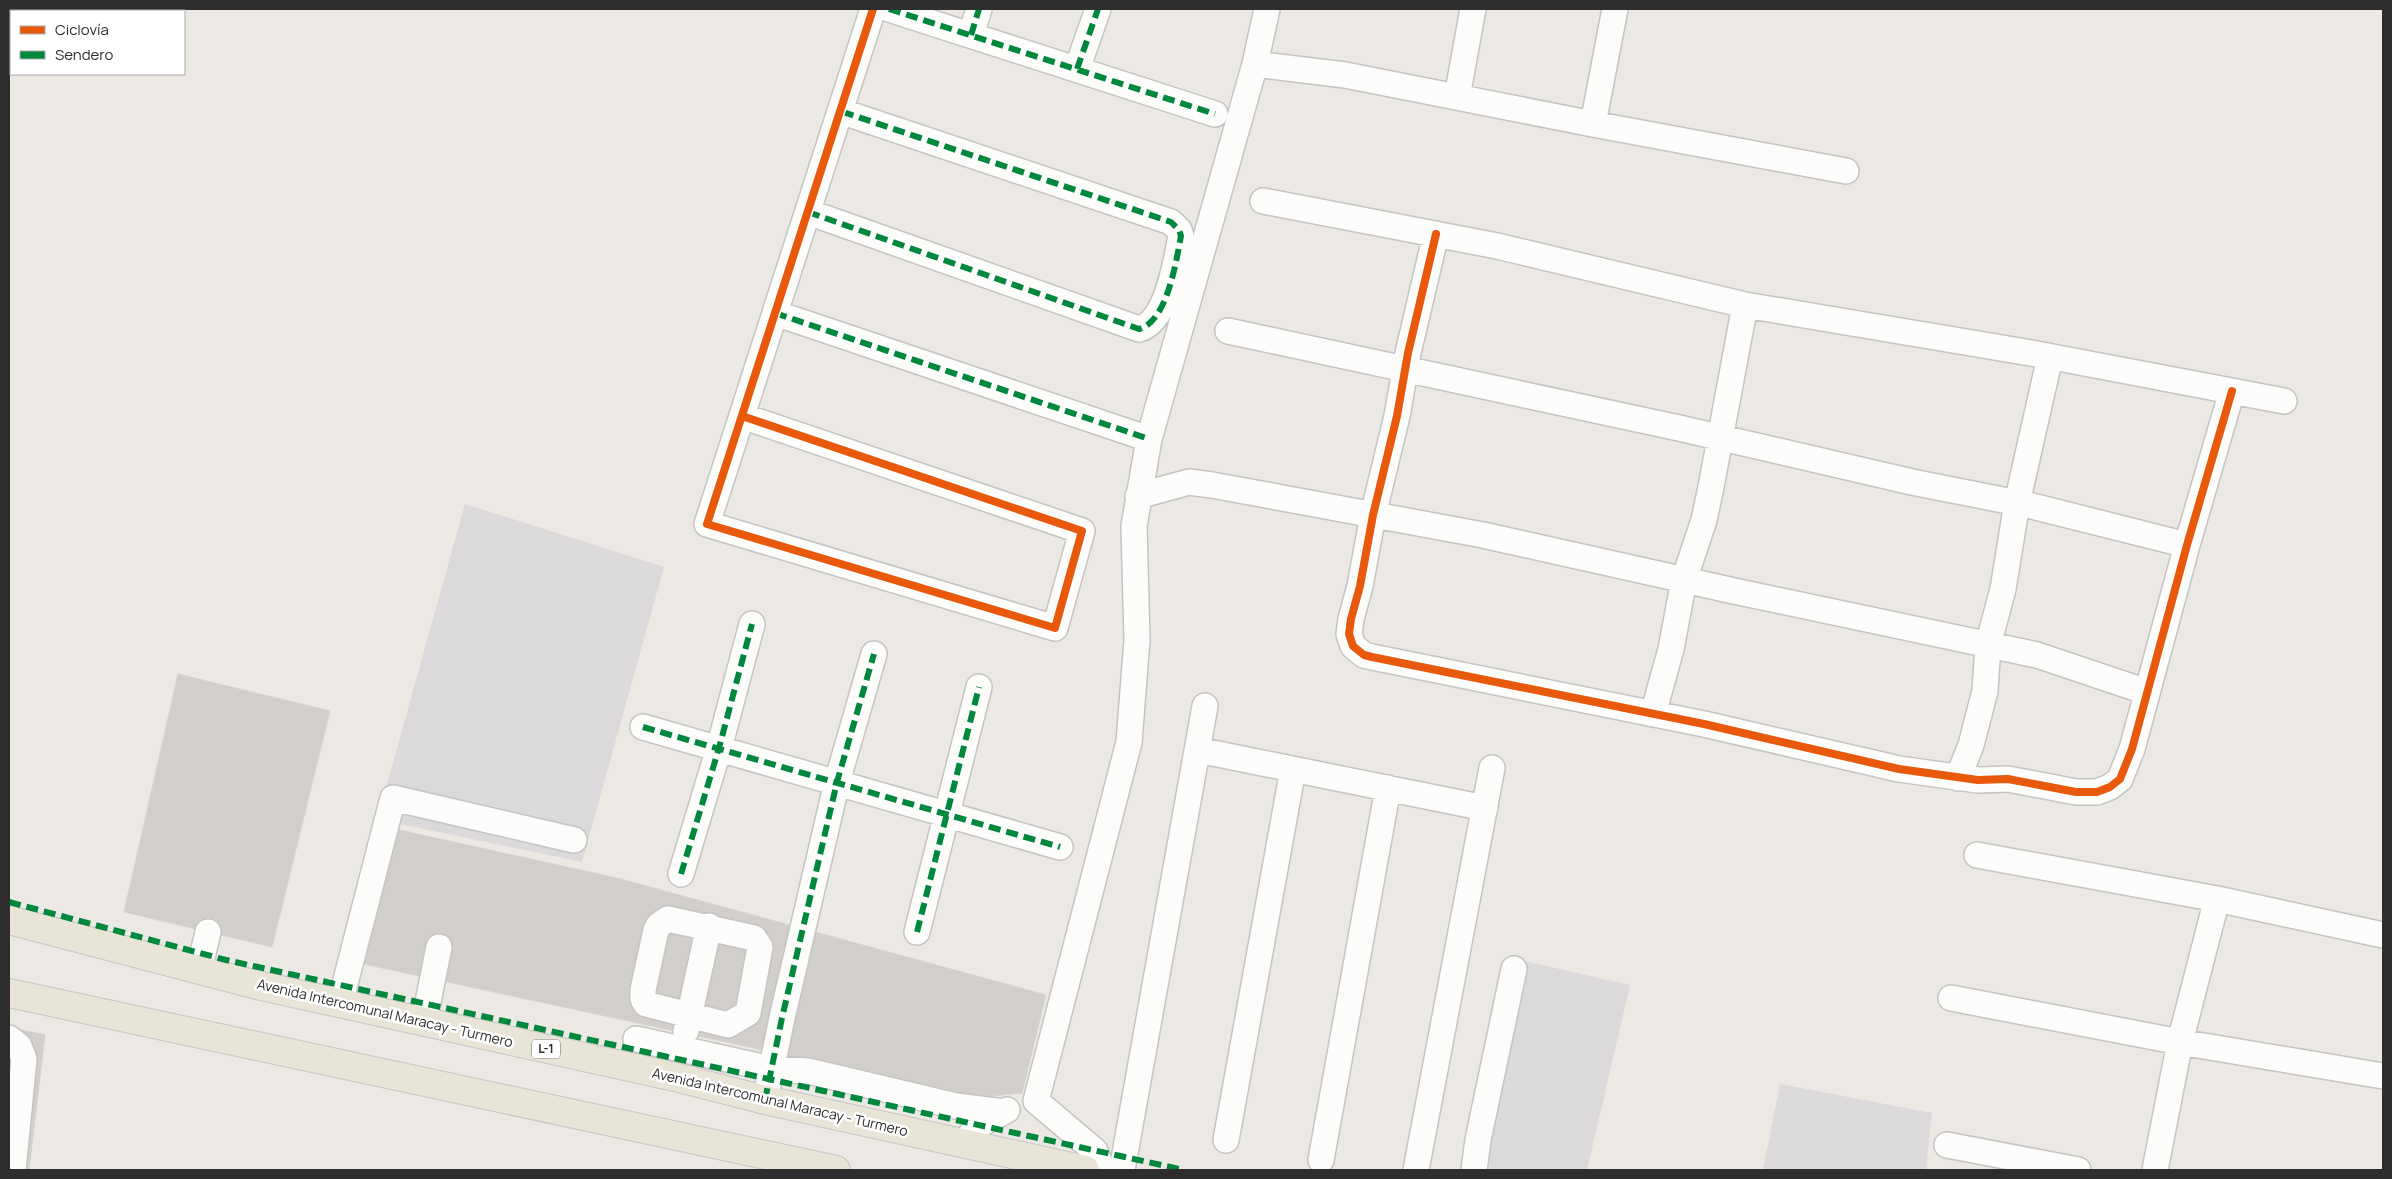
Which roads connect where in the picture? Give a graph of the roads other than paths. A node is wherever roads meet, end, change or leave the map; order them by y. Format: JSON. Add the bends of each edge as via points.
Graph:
{"nodes":[{"id":1,"x":873,"y":9,"type":"edge"},
{"id":2,"x":889,"y":9,"type":"edge"},
{"id":3,"x":979,"y":9,"type":"edge"},
{"id":4,"x":1098,"y":9,"type":"edge"},
{"id":5,"x":1267,"y":9,"type":"edge"},
{"id":6,"x":1473,"y":9,"type":"edge"},
{"id":7,"x":1615,"y":9,"type":"edge"},
{"id":8,"x":971,"y":35,"type":"junction"},
{"id":9,"x":1255,"y":64,"type":"junction"},
{"id":10,"x":1077,"y":70,"type":"junction"},
{"id":11,"x":1456,"y":97,"type":"junction"},
{"id":12,"x":840,"y":111,"type":"junction"},
{"id":13,"x":1215,"y":114,"type":"dead end"},
{"id":14,"x":1593,"y":124,"type":"junction"},
{"id":15,"x":1846,"y":170,"type":"dead end"},
{"id":16,"x":1263,"y":201,"type":"dead end"},
{"id":17,"x":808,"y":212,"type":"junction"},
{"id":18,"x":1436,"y":234,"type":"junction"},
{"id":19,"x":1745,"y":305,"type":"junction"},
{"id":20,"x":775,"y":313,"type":"junction"},
{"id":21,"x":1228,"y":331,"type":"dead end"},
{"id":22,"x":2050,"y":357,"type":"junction"},
{"id":23,"x":1405,"y":369,"type":"junction"},
{"id":24,"x":2232,"y":391,"type":"junction"},
{"id":25,"x":2284,"y":402,"type":"dead end"},
{"id":26,"x":742,"y":416,"type":"junction"},
{"id":27,"x":1719,"y":437,"type":"junction"},
{"id":28,"x":1149,"y":439,"type":"junction"},
{"id":29,"x":1138,"y":496,"type":"junction"},
{"id":30,"x":2017,"y":503,"type":"junction"},
{"id":31,"x":1373,"y":515,"type":"junction"},
{"id":32,"x":2186,"y":545,"type":"junction"},
{"id":33,"x":1684,"y":580,"type":"junction"},
{"id":34,"x":752,"y":624,"type":"dead end"},
{"id":35,"x":1988,"y":645,"type":"junction"},
{"id":36,"x":874,"y":654,"type":"dead end"},
{"id":37,"x":979,"y":687,"type":"dead end"},
{"id":38,"x":2147,"y":692,"type":"junction"},
{"id":39,"x":1205,"y":706,"type":"dead end"},
{"id":40,"x":1653,"y":714,"type":"junction"},
{"id":41,"x":643,"y":727,"type":"dead end"},
{"id":42,"x":719,"y":748,"type":"junction"},
{"id":43,"x":1198,"y":750,"type":"junction"},
{"id":44,"x":1492,"y":768,"type":"dead end"},
{"id":45,"x":1294,"y":769,"type":"junction"},
{"id":46,"x":1958,"y":778,"type":"junction"},
{"id":47,"x":837,"y":782,"type":"junction"},
{"id":48,"x":1388,"y":788,"type":"junction"},
{"id":49,"x":1485,"y":808,"type":"junction"},
{"id":50,"x":947,"y":814,"type":"junction"},
{"id":51,"x":574,"y":840,"type":"dead end"},
{"id":52,"x":1060,"y":847,"type":"dead end"},
{"id":53,"x":1977,"y":855,"type":"dead end"},
{"id":54,"x":681,"y":874,"type":"dead end"},
{"id":55,"x":2217,"y":899,"type":"junction"},
{"id":56,"x":9,"y":920,"type":"edge"},
{"id":57,"x":709,"y":926,"type":"junction"},
{"id":58,"x":208,"y":932,"type":"dead end"},
{"id":59,"x":918,"y":932,"type":"dead end"},
{"id":60,"x":2383,"y":935,"type":"edge"},
{"id":61,"x":439,"y":947,"type":"dead end"},
{"id":62,"x":1514,"y":969,"type":"dead end"},
{"id":63,"x":199,"y":970,"type":"junction"},
{"id":64,"x":9,"y":993,"type":"edge"},
{"id":65,"x":1951,"y":998,"type":"dead end"},
{"id":66,"x":340,"y":1003,"type":"junction"},
{"id":67,"x":689,"y":1016,"type":"junction"},
{"id":68,"x":424,"y":1022,"type":"junction"},
{"id":69,"x":9,"y":1038,"type":"edge"},
{"id":70,"x":636,"y":1040,"type":"dead end"},
{"id":71,"x":2180,"y":1042,"type":"junction"},
{"id":72,"x":682,"y":1048,"type":"junction"},
{"id":73,"x":772,"y":1069,"type":"junction"},
{"id":74,"x":2383,"y":1076,"type":"edge"},
{"id":75,"x":675,"y":1077,"type":"junction"},
{"id":76,"x":765,"y":1100,"type":"junction"},
{"id":77,"x":1036,"y":1101,"type":"junction"},
{"id":78,"x":1004,"y":1112,"type":"junction"},
{"id":79,"x":1226,"y":1140,"type":"dead end"},
{"id":80,"x":962,"y":1144,"type":"junction"},
{"id":81,"x":1947,"y":1145,"type":"dead end"},
{"id":82,"x":1321,"y":1160,"type":"dead end"},
{"id":83,"x":13,"y":1170,"type":"edge"},
{"id":84,"x":836,"y":1170,"type":"edge"},
{"id":85,"x":1085,"y":1170,"type":"edge"},
{"id":86,"x":1102,"y":1170,"type":"edge"},
{"id":87,"x":1122,"y":1170,"type":"edge"},
{"id":88,"x":1416,"y":1170,"type":"edge"},
{"id":89,"x":1474,"y":1170,"type":"edge"},
{"id":90,"x":2078,"y":1170,"type":"edge"},
{"id":91,"x":2155,"y":1170,"type":"edge"}],
"edges":[{"from":1,"to":12,"type":"street"},
{"from":2,"to":8,"type":"street"},
{"from":3,"to":8,"type":"street"},
{"from":4,"to":10,"type":"street"},
{"from":5,"to":9,"type":"street"},
{"from":6,"to":11,"type":"street"},
{"from":7,"to":14,"type":"street"},
{"from":8,"to":10,"type":"street"},
{"from":9,"to":11,"type":"street","via":[[1345,75]]},
{"from":9,"to":28,"type":"street"},
{"from":10,"to":13,"type":"street"},
{"from":11,"to":14,"type":"street"},
{"from":12,"to":17,"type":"street"},
{"from":12,"to":17,"type":"street","via":[[1171,222],[1181,236],[1164,302],[1155,320],[1139,329]]},
{"from":14,"to":15,"type":"street"},
{"from":16,"to":18,"type":"street"},
{"from":17,"to":20,"type":"street"},
{"from":18,"to":19,"type":"street"},
{"from":18,"to":23,"type":"street"},
{"from":19,"to":22,"type":"street"},
{"from":19,"to":27,"type":"street","via":[[1736,365]]},
{"from":20,"to":26,"type":"street"},
{"from":20,"to":28,"type":"street"},
{"from":21,"to":23,"type":"street"},
{"from":22,"to":24,"type":"street"},
{"from":22,"to":30,"type":"street"},
{"from":23,"to":27,"type":"street"},
{"from":23,"to":31,"type":"street"},
{"from":24,"to":25,"type":"street"},
{"from":24,"to":32,"type":"street"},
{"from":26,"to":26,"type":"street","via":[[707,524],[1055,628],[1082,531]]},
{"from":27,"to":30,"type":"street"},
{"from":27,"to":33,"type":"street","via":[[1704,520]]},
{"from":28,"to":29,"type":"street"},
{"from":29,"to":31,"type":"street","via":[[1189,482]]},
{"from":29,"to":77,"type":"street","via":[[1134,526],[1137,640],[1129,742]]},
{"from":30,"to":32,"type":"street"},
{"from":30,"to":35,"type":"street","via":[[2003,589]]},
{"from":31,"to":33,"type":"street","via":[[1483,535]]},
{"from":31,"to":40,"type":"street","via":[[1349,634],[1358,651],[1372,657]]},
{"from":32,"to":38,"type":"street"},
{"from":33,"to":35,"type":"street"},
{"from":33,"to":40,"type":"street","via":[[1671,649]]},
{"from":34,"to":42,"type":"street"},
{"from":35,"to":38,"type":"street","via":[[2037,655]]},
{"from":35,"to":46,"type":"street","via":[[1985,692],[1971,745]]},
{"from":36,"to":47,"type":"street"},
{"from":37,"to":50,"type":"street"},
{"from":38,"to":46,"type":"street","via":[[2132,749],[2120,779],[2110,787],[2097,792],[2076,792],[2023,781]]},
{"from":39,"to":43,"type":"street"},
{"from":40,"to":46,"type":"street","via":[[1899,769]]},
{"from":41,"to":42,"type":"street"},
{"from":42,"to":47,"type":"street"},
{"from":42,"to":54,"type":"street"},
{"from":43,"to":45,"type":"street"},
{"from":43,"to":87,"type":"street"},
{"from":44,"to":49,"type":"street"},
{"from":45,"to":48,"type":"street"},
{"from":45,"to":79,"type":"street"},
{"from":47,"to":50,"type":"street"},
{"from":47,"to":73,"type":"street"},
{"from":48,"to":49,"type":"street"},
{"from":48,"to":82,"type":"street"},
{"from":49,"to":88,"type":"street"},
{"from":50,"to":52,"type":"street"},
{"from":50,"to":59,"type":"street"},
{"from":51,"to":66,"type":"street","via":[[393,798]]},
{"from":53,"to":55,"type":"street"},
{"from":55,"to":60,"type":"street"},
{"from":55,"to":71,"type":"street"},
{"from":56,"to":63,"type":"main road","name":"Avenida Intercomunal Maracay - Turmero","number":"L-1"},
{"from":57,"to":67,"type":"street"},
{"from":57,"to":67,"type":"street","via":[[668,919],[659,925],[643,990],[646,1004]]},
{"from":57,"to":67,"type":"street","via":[[754,938],[760,947],[748,1013],[728,1025]]},
{"from":58,"to":63,"type":"street"},
{"from":61,"to":68,"type":"street"},
{"from":62,"to":89,"type":"street"},
{"from":63,"to":66,"type":"main road","name":"Avenida Intercomunal Maracay - Turmero","number":"L-1"},
{"from":64,"to":84,"type":"main road"},
{"from":65,"to":71,"type":"street"},
{"from":66,"to":68,"type":"main road","name":"Avenida Intercomunal Maracay - Turmero","number":"L-1"},
{"from":67,"to":72,"type":"street"},
{"from":68,"to":75,"type":"main road","name":"Avenida Intercomunal Maracay - Turmero","number":"L-1"},
{"from":69,"to":83,"type":"street","via":[[19,1046],[24,1059]]},
{"from":70,"to":72,"type":"street"},
{"from":71,"to":74,"type":"street"},
{"from":71,"to":91,"type":"street"},
{"from":72,"to":73,"type":"street"},
{"from":72,"to":75,"type":"street"},
{"from":73,"to":76,"type":"street"},
{"from":73,"to":78,"type":"street","via":[[808,1071],[956,1106]]},
{"from":75,"to":76,"type":"main road","name":"Avenida Intercomunal Maracay - Turmero","number":"L-1"},
{"from":76,"to":80,"type":"main road","name":"Avenida Intercomunal Maracay - Turmero","number":"L-1"},
{"from":77,"to":78,"type":"street"},
{"from":77,"to":86,"type":"street","via":[[1095,1151]]},
{"from":78,"to":80,"type":"street","via":[[979,1125]]},
{"from":80,"to":85,"type":"main road","name":"Avenida Intercomunal Maracay - Turmero","number":"L-1"},
{"from":81,"to":90,"type":"street"}]}
